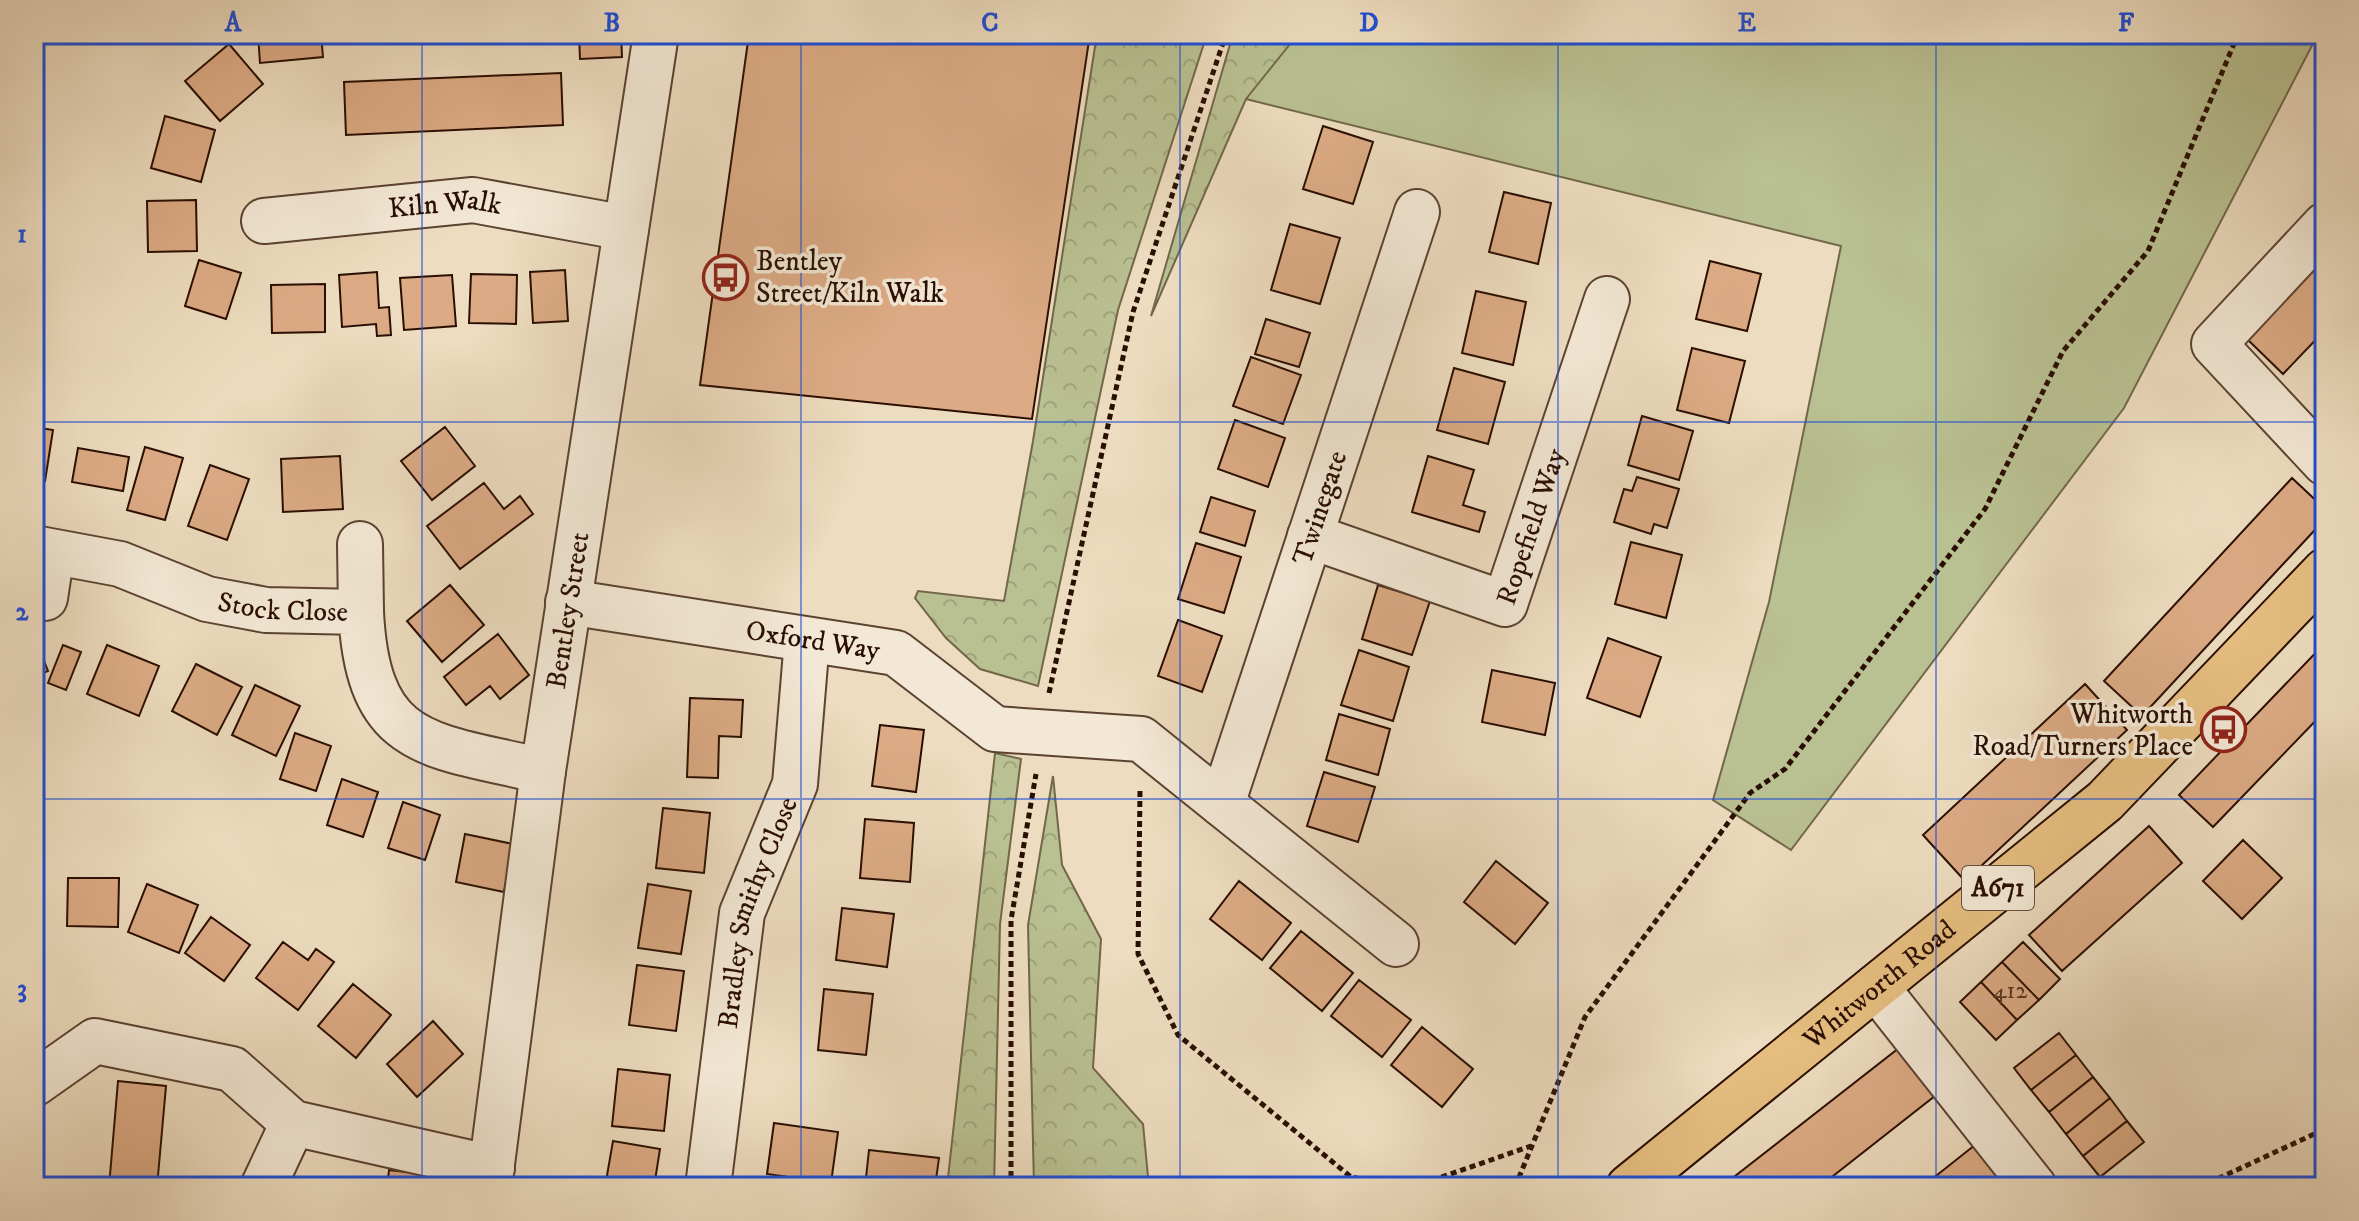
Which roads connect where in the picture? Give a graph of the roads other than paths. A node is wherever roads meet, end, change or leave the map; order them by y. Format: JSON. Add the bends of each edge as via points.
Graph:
{"nodes":[{"id":1,"x":656,"y":34,"type":"edge"},
{"id":2,"x":1417,"y":212,"type":"dead end"},
{"id":3,"x":264,"y":221,"type":"dead end"},
{"id":4,"x":2325,"y":225,"type":"edge"},
{"id":5,"x":626,"y":228,"type":"junction"},
{"id":6,"x":1607,"y":299,"type":"dead end"},
{"id":7,"x":2325,"y":463,"type":"edge"},
{"id":8,"x":1310,"y":536,"type":"junction"},
{"id":9,"x":360,"y":544,"type":"dead end"},
{"id":10,"x":43,"y":550,"type":"edge"},
{"id":11,"x":2325,"y":571,"type":"edge"},
{"id":12,"x":45,"y":598,"type":"dead end"},
{"id":13,"x":568,"y":602,"type":"junction"},
{"id":14,"x":361,"y":612,"type":"junction"},
{"id":15,"x":807,"y":640,"type":"junction"},
{"id":16,"x":543,"y":771,"type":"junction"},
{"id":17,"x":1222,"y":804,"type":"junction"},
{"id":18,"x":1396,"y":944,"type":"dead end"},
{"id":19,"x":1876,"y":987,"type":"junction"},
{"id":20,"x":39,"y":1080,"type":"edge"},
{"id":21,"x":293,"y":1123,"type":"junction"},
{"id":22,"x":491,"y":1178,"type":"edge"},
{"id":23,"x":263,"y":1187,"type":"edge"},
{"id":24,"x":708,"y":1187,"type":"edge"},
{"id":25,"x":1629,"y":1187,"type":"edge"},
{"id":26,"x":2034,"y":1187,"type":"edge"}],
"edges":[{"from":1,"to":5,"type":"street","name":"Bentley Street"},
{"from":2,"to":8,"type":"street","name":"Twinegate"},
{"from":3,"to":5,"type":"street","name":"Kiln Walk","via":[[473,200]]},
{"from":4,"to":7,"type":"street","via":[[2214,344]]},
{"from":5,"to":13,"type":"street","name":"Bentley Street"},
{"from":6,"to":8,"type":"street","name":"Ropefield Way","via":[[1505,604]]},
{"from":8,"to":17,"type":"street","name":"Twinegate"},
{"from":9,"to":14,"type":"street"},
{"from":10,"to":12,"type":"street"},
{"from":10,"to":14,"type":"street","name":"Stock Close","via":[[120,564],[207,599],[266,610]]},
{"from":11,"to":19,"type":"main road","name":"Whitworth Road","number":"A671","via":[[2105,801]]},
{"from":13,"to":15,"type":"street","name":"Oxford Way"},
{"from":13,"to":16,"type":"street","name":"Bentley Street"},
{"from":14,"to":16,"type":"street","name":"Stock Close","via":[[363,656],[377,699],[403,729],[441,747]]},
{"from":15,"to":17,"type":"street","name":"Oxford Way","via":[[896,653],[995,729],[1141,739]]},
{"from":15,"to":24,"type":"street","name":"Bradley Smithy Close","via":[[795,784],[742,913]]},
{"from":16,"to":22,"type":"street","name":"Bentley Street"},
{"from":17,"to":18,"type":"street"},
{"from":19,"to":25,"type":"main road","name":"Whitworth Road","number":"A671"},
{"from":19,"to":26,"type":"street"},
{"from":20,"to":21,"type":"street","via":[[95,1041],[232,1069]]},
{"from":21,"to":22,"type":"street"},
{"from":21,"to":23,"type":"street"}]}
